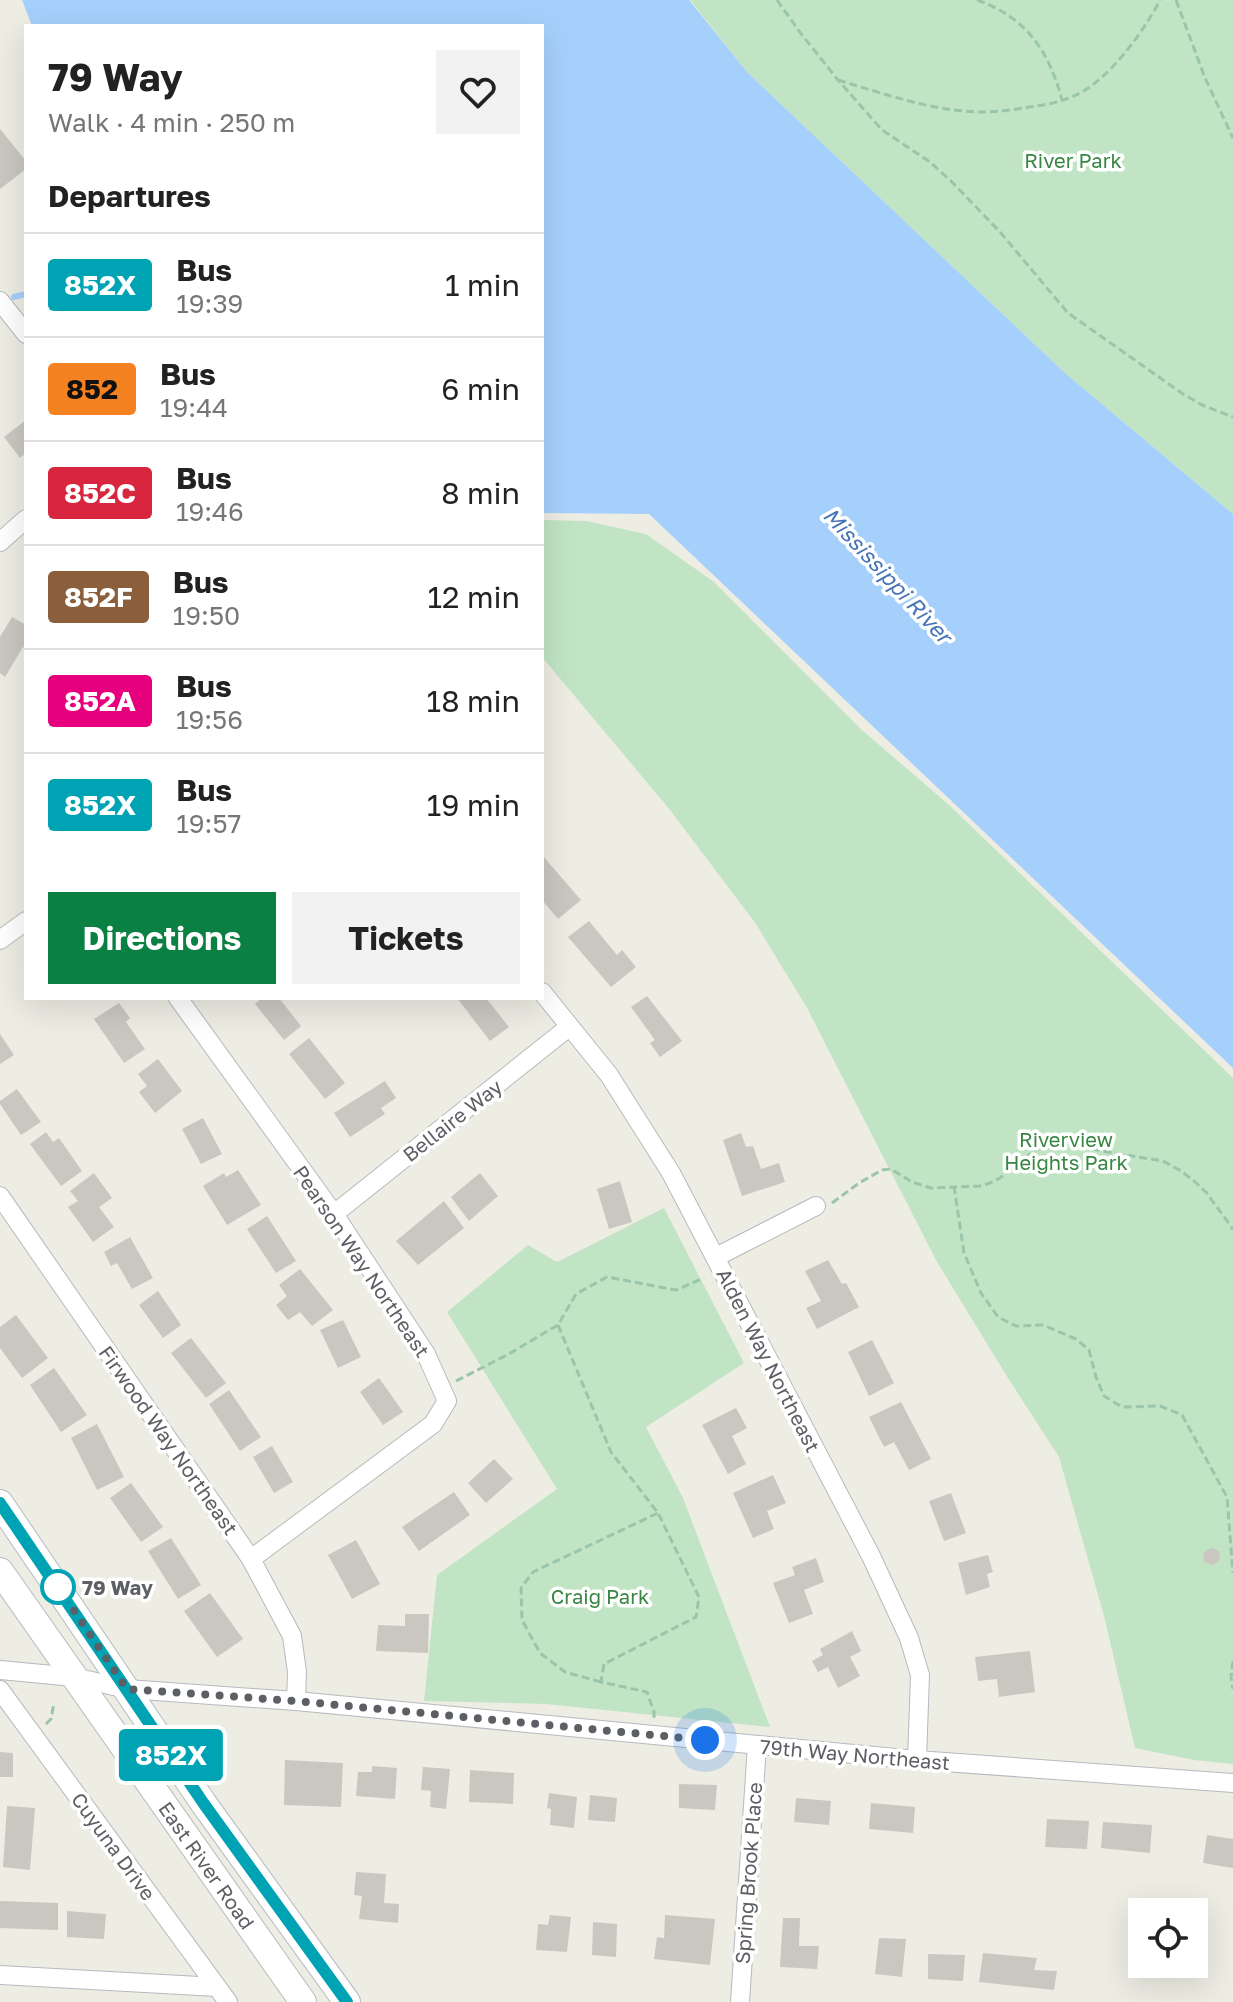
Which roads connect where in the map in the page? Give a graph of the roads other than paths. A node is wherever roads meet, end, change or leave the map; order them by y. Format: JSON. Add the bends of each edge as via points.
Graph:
{"nodes":[{"id":1,"x":0,"y":301,"type":"edge"},
{"id":2,"x":24,"y":331,"type":"edge"},
{"id":3,"x":24,"y":521,"type":"edge"},
{"id":4,"x":0,"y":542,"type":"edge"},
{"id":5,"x":24,"y":922,"type":"edge"},
{"id":6,"x":0,"y":940,"type":"edge"},
{"id":7,"x":544,"y":995,"type":"edge"},
{"id":8,"x":179,"y":1000,"type":"edge"},
{"id":9,"x":569,"y":1027,"type":"junction"},
{"id":10,"x":0,"y":1196,"type":"edge"},
{"id":11,"x":816,"y":1206,"type":"road end"},
{"id":12,"x":334,"y":1214,"type":"junction"},
{"id":13,"x":719,"y":1264,"type":"junction"},
{"id":14,"x":0,"y":1503,"type":"edge"},
{"id":15,"x":251,"y":1559,"type":"junction"},
{"id":16,"x":0,"y":1571,"type":"edge"},
{"id":17,"x":0,"y":1670,"type":"edge"},
{"id":18,"x":74,"y":1677,"type":"junction"},
{"id":19,"x":127,"y":1689,"type":"junction"},
{"id":20,"x":0,"y":1690,"type":"edge"},
{"id":21,"x":296,"y":1701,"type":"junction"},
{"id":22,"x":757,"y":1745,"type":"junction"},
{"id":23,"x":917,"y":1760,"type":"junction"},
{"id":24,"x":1233,"y":1783,"type":"edge"},
{"id":25,"x":0,"y":1975,"type":"edge"},
{"id":26,"x":223,"y":1994,"type":"edge"},
{"id":27,"x":303,"y":2002,"type":"edge"},
{"id":28,"x":347,"y":2002,"type":"edge"},
{"id":29,"x":740,"y":2002,"type":"edge"}],
"edges":[{"from":1,"to":2,"type":"street"},
{"from":3,"to":4,"type":"street"},
{"from":5,"to":6,"type":"street"},
{"from":7,"to":9,"type":"street","name":"Alden Way Northeast"},
{"from":8,"to":12,"type":"street","name":"Pearson Way Northeast"},
{"from":9,"to":12,"type":"street","name":"Bellaire Way"},
{"from":9,"to":13,"type":"street","name":"Alden Way Northeast","via":[[643,1128]]},
{"from":10,"to":15,"type":"street","name":"Firwood Way Northeast"},
{"from":11,"to":13,"type":"street"},
{"from":12,"to":15,"type":"street","name":"Pearson Way Northeast","via":[[426,1354],[447,1401],[433,1424]]},
{"from":13,"to":23,"type":"street","name":"Alden Way Northeast","via":[[909,1638],[920,1675]]},
{"from":14,"to":19,"type":"main road","name":"East River Road"},
{"from":15,"to":21,"type":"street","name":"Firwood Way Northeast","via":[[292,1636]]},
{"from":16,"to":18,"type":"main road","name":"East River Road"},
{"from":17,"to":18,"type":"street","name":"79th Way Northeast"},
{"from":18,"to":19,"type":"street","name":"79th Way Northeast"},
{"from":18,"to":27,"type":"main road","name":"East River Road"},
{"from":19,"to":21,"type":"street","name":"79th Way Northeast"},
{"from":19,"to":28,"type":"main road","name":"East River Road"},
{"from":20,"to":26,"type":"street","name":"Cuyuna Drive"},
{"from":21,"to":22,"type":"street","name":"79th Way Northeast"},
{"from":22,"to":23,"type":"street","name":"79th Way Northeast"},
{"from":22,"to":29,"type":"street","name":"Spring Brook Place"},
{"from":23,"to":24,"type":"street","name":"79th Way Northeast"},
{"from":25,"to":26,"type":"street"}]}
